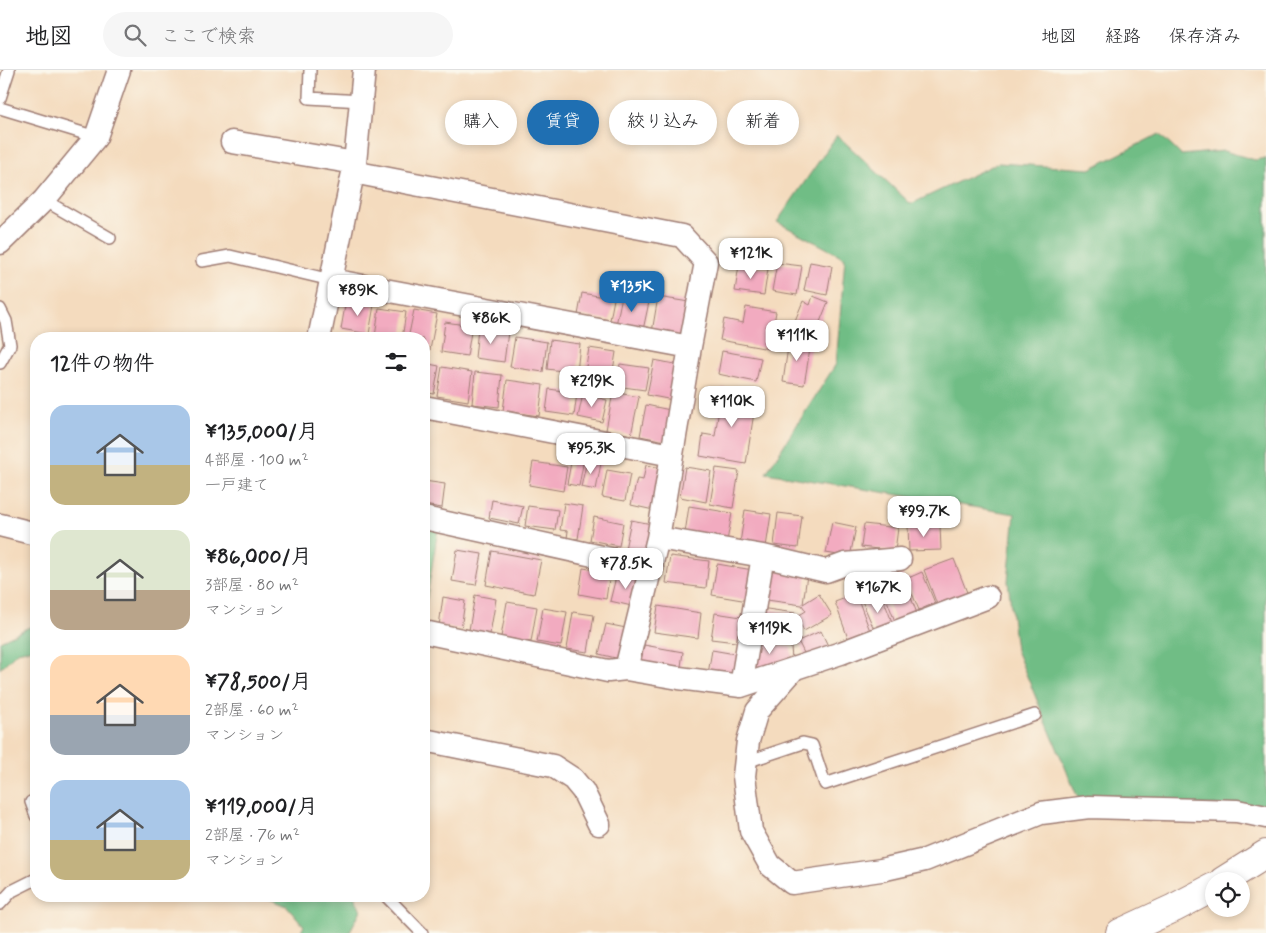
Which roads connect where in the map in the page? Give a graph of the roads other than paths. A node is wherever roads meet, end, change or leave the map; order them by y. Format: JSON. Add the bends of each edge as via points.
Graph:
{"nodes":[{"id":1,"x":9,"y":70,"type":"edge"},
{"id":2,"x":119,"y":70,"type":"edge"},
{"id":3,"x":310,"y":70,"type":"edge"},
{"id":4,"x":364,"y":70,"type":"edge"},
{"id":5,"x":0,"y":98,"type":"edge"},
{"id":6,"x":362,"y":101,"type":"junction"},
{"id":7,"x":0,"y":108,"type":"edge"},
{"id":8,"x":96,"y":138,"type":"junction"},
{"id":9,"x":232,"y":142,"type":"dead end"},
{"id":10,"x":354,"y":168,"type":"junction"},
{"id":11,"x":44,"y":200,"type":"junction"},
{"id":12,"x":110,"y":238,"type":"dead end"},
{"id":13,"x":0,"y":243,"type":"edge"},
{"id":14,"x":202,"y":261,"type":"dead end"},
{"id":15,"x":331,"y":280,"type":"junction"},
{"id":16,"x":0,"y":309,"type":"edge"},
{"id":17,"x":320,"y":332,"type":"edge"},
{"id":18,"x":690,"y":347,"type":"junction"},
{"id":19,"x":0,"y":363,"type":"edge"},
{"id":20,"x":430,"y":408,"type":"edge"},
{"id":21,"x":672,"y":455,"type":"junction"},
{"id":22,"x":430,"y":519,"type":"edge"},
{"id":23,"x":0,"y":525,"type":"edge"},
{"id":24,"x":30,"y":532,"type":"edge"},
{"id":25,"x":658,"y":538,"type":"junction"},
{"id":26,"x":763,"y":556,"type":"junction"},
{"id":27,"x":900,"y":560,"type":"dead end"},
{"id":28,"x":652,"y":568,"type":"junction"},
{"id":29,"x":988,"y":597,"type":"dead end"},
{"id":30,"x":430,"y":633,"type":"edge"},
{"id":31,"x":626,"y":669,"type":"junction"},
{"id":32,"x":794,"y":669,"type":"junction"},
{"id":33,"x":740,"y":686,"type":"junction"},
{"id":34,"x":1036,"y":715,"type":"dead end"},
{"id":35,"x":430,"y":741,"type":"edge"},
{"id":36,"x":746,"y":762,"type":"junction"},
{"id":37,"x":1266,"y":817,"type":"edge"},
{"id":38,"x":599,"y":824,"type":"dead end"},
{"id":39,"x":1266,"y":854,"type":"edge"},
{"id":40,"x":1237,"y":872,"type":"edge"},
{"id":41,"x":30,"y":882,"type":"edge"},
{"id":42,"x":1205,"y":891,"type":"edge"},
{"id":43,"x":392,"y":902,"type":"edge"},
{"id":44,"x":0,"y":904,"type":"edge"},
{"id":45,"x":422,"y":933,"type":"edge"},
{"id":46,"x":1120,"y":933,"type":"edge"}],
"edges":[{"from":1,"to":5,"type":"lane"},
{"from":2,"to":8,"type":"street"},
{"from":3,"to":6,"type":"lane","via":[[309,98]]},
{"from":4,"to":6,"type":"street"},
{"from":6,"to":10,"type":"street"},
{"from":7,"to":8,"type":"lane"},
{"from":8,"to":11,"type":"street"},
{"from":9,"to":10,"type":"street"},
{"from":10,"to":15,"type":"street"},
{"from":10,"to":18,"type":"street","via":[[682,236],[706,262]]},
{"from":11,"to":12,"type":"lane"},
{"from":11,"to":13,"type":"street"},
{"from":14,"to":15,"type":"lane","via":[[230,256]]},
{"from":15,"to":17,"type":"street"},
{"from":15,"to":18,"type":"street"},
{"from":16,"to":19,"type":"lane","via":[[6,321],[10,345]]},
{"from":18,"to":21,"type":"street"},
{"from":20,"to":21,"type":"street"},
{"from":21,"to":25,"type":"street"},
{"from":22,"to":28,"type":"street"},
{"from":23,"to":24,"type":"street"},
{"from":25,"to":26,"type":"street"},
{"from":25,"to":28,"type":"street"},
{"from":26,"to":27,"type":"street","via":[[826,571],[845,564]]},
{"from":26,"to":33,"type":"street"},
{"from":28,"to":31,"type":"street"},
{"from":29,"to":32,"type":"street"},
{"from":30,"to":31,"type":"street","via":[[608,672]]},
{"from":31,"to":33,"type":"street"},
{"from":32,"to":33,"type":"street"},
{"from":32,"to":36,"type":"street","via":[[757,711]]},
{"from":34,"to":36,"type":"lane","via":[[825,784],[812,745],[803,743]]},
{"from":35,"to":38,"type":"street","via":[[553,766],[584,791]]},
{"from":36,"to":37,"type":"street","via":[[744,776],[751,831],[770,866],[792,883],[925,860],[1041,813],[1089,807],[1237,811]]},
{"from":39,"to":40,"type":"street"},
{"from":41,"to":44,"type":"lane","via":[[12,891]]},
{"from":42,"to":46,"type":"street"},
{"from":43,"to":45,"type":"lane"}]}
